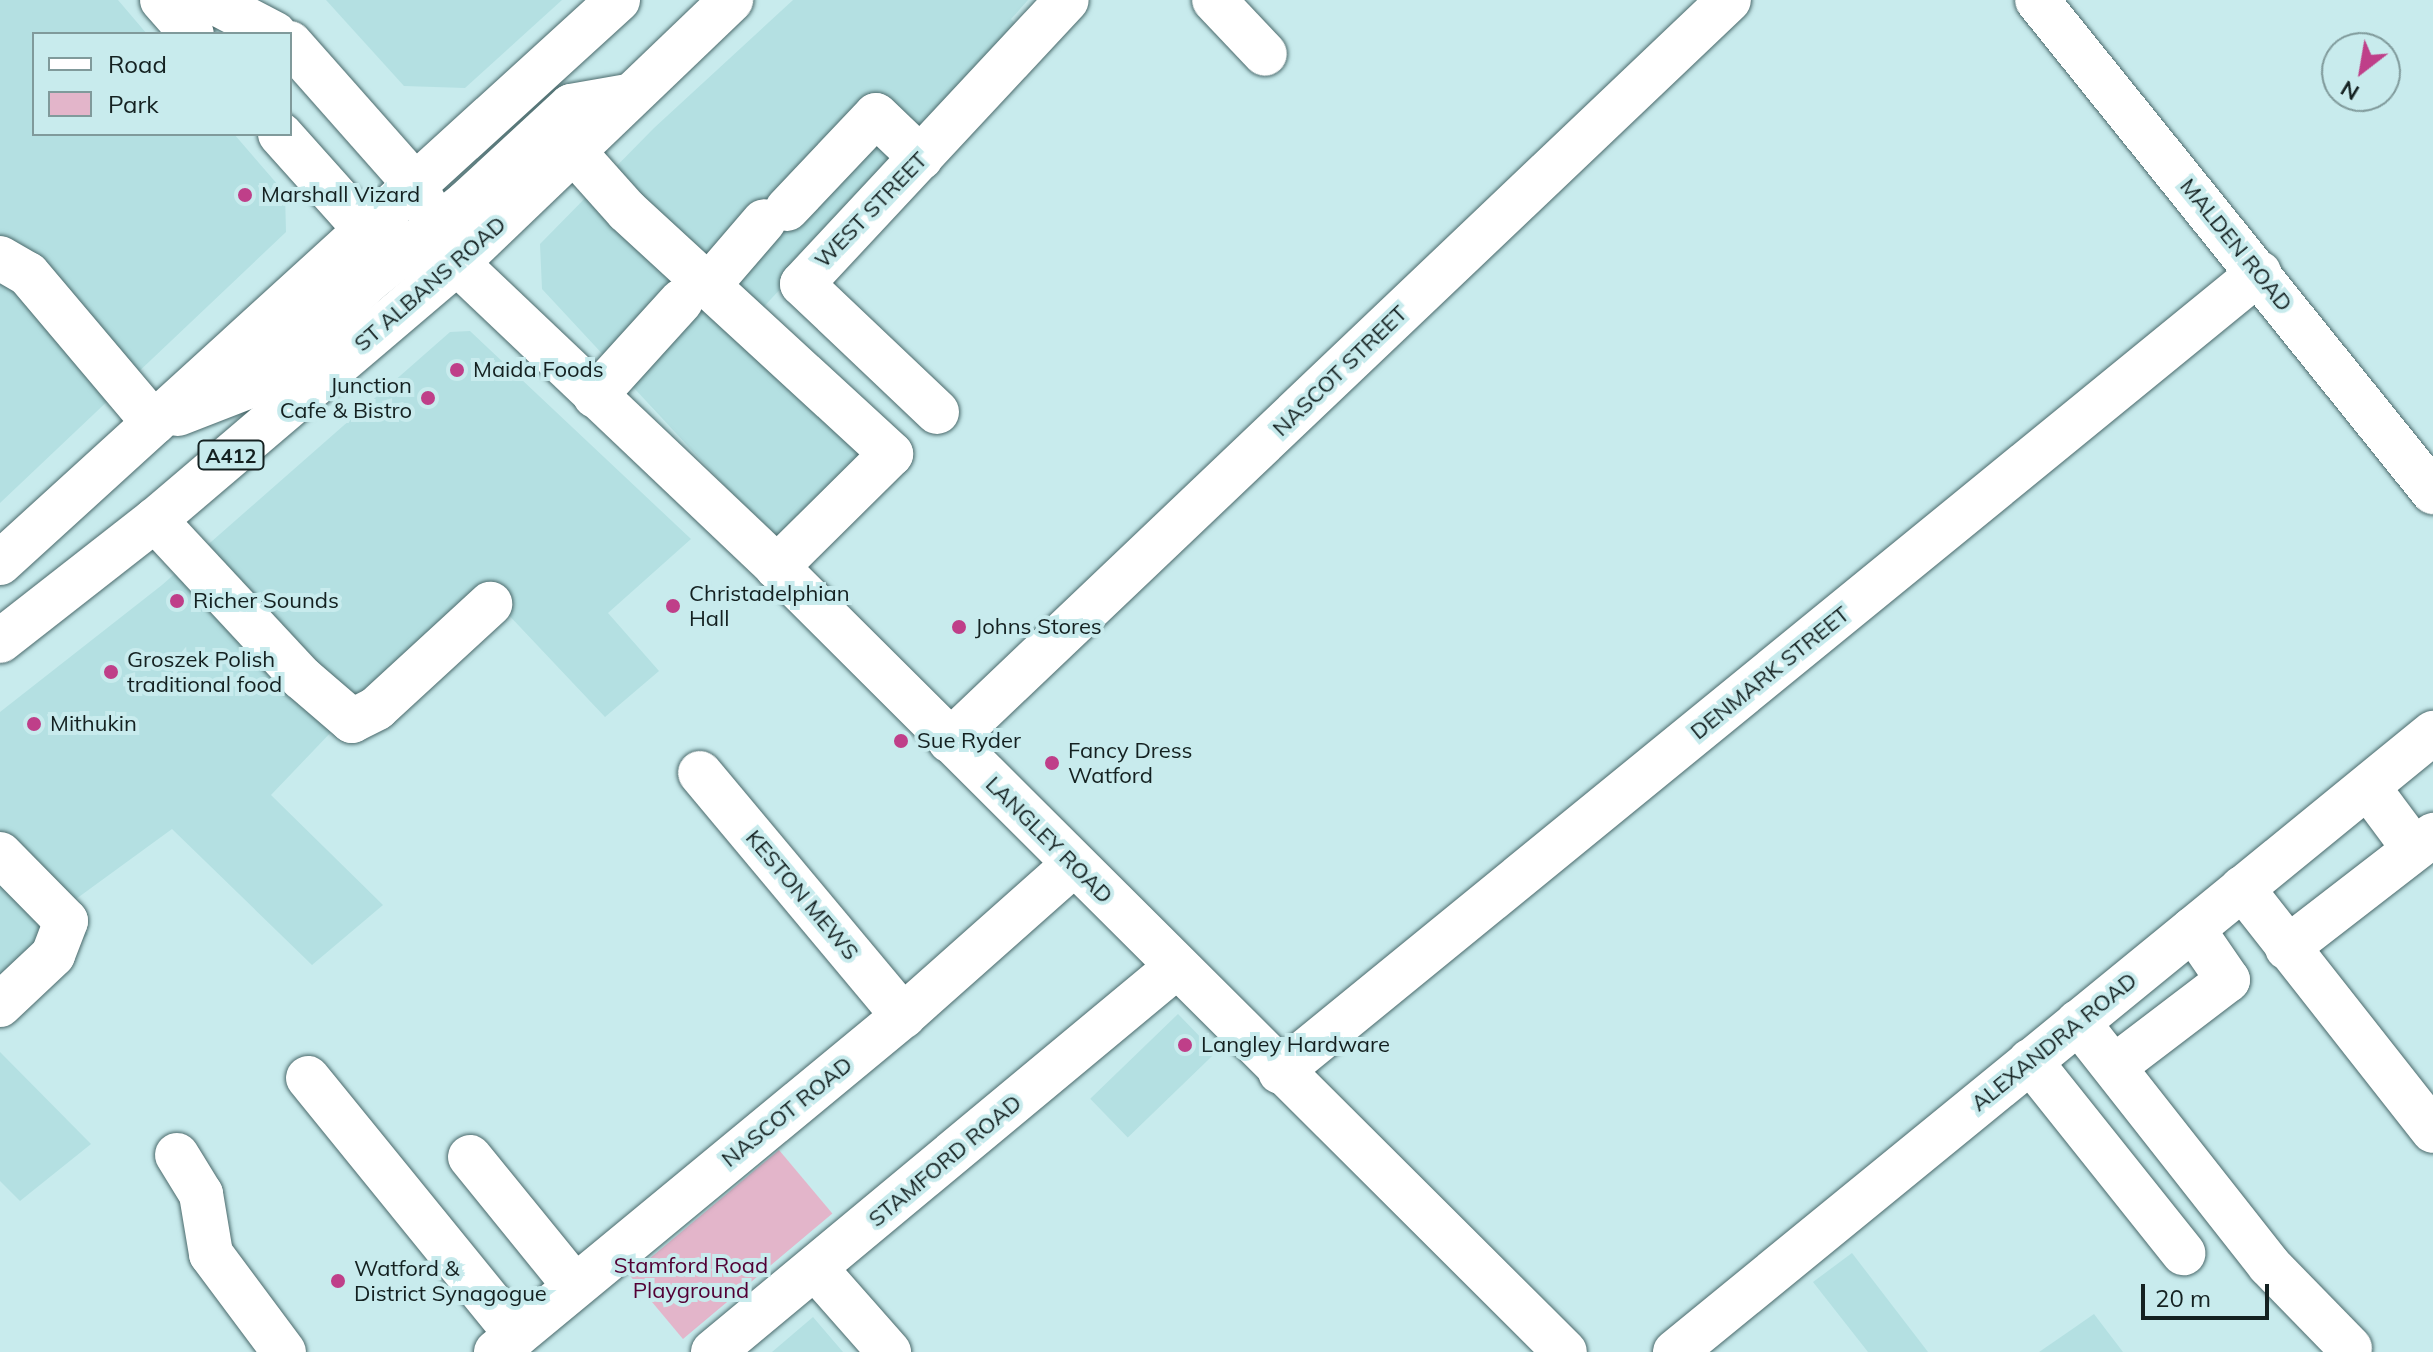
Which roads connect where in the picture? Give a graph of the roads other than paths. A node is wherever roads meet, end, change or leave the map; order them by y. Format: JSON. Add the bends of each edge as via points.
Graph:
{"nodes":[{"id":1,"x":162,"y":0,"type":"edge"},
{"id":2,"x":210,"y":0,"type":"edge"},
{"id":3,"x":250,"y":0,"type":"edge"},
{"id":4,"x":618,"y":0,"type":"edge"},
{"id":5,"x":731,"y":0,"type":"edge"},
{"id":6,"x":1067,"y":0,"type":"edge"},
{"id":7,"x":1214,"y":0,"type":"edge"},
{"id":8,"x":1729,"y":0,"type":"edge"},
{"id":9,"x":2037,"y":0,"type":"edge"},
{"id":10,"x":190,"y":32,"type":"edge"},
{"id":11,"x":271,"y":32,"type":"edge"},
{"id":12,"x":280,"y":32,"type":"edge"},
{"id":13,"x":292,"y":45,"type":"edge"},
{"id":14,"x":1265,"y":54,"type":"dead end"},
{"id":15,"x":628,"y":96,"type":"junction"},
{"id":16,"x":282,"y":136,"type":"edge"},
{"id":17,"x":576,"y":154,"type":"junction"},
{"id":18,"x":921,"y":158,"type":"junction"},
{"id":19,"x":413,"y":182,"type":"junction"},
{"id":20,"x":365,"y":229,"type":"junction"},
{"id":21,"x":435,"y":245,"type":"junction"},
{"id":22,"x":0,"y":258,"type":"edge"},
{"id":23,"x":2259,"y":273,"type":"junction"},
{"id":24,"x":695,"y":293,"type":"junction"},
{"id":25,"x":595,"y":396,"type":"junction"},
{"id":26,"x":937,"y":412,"type":"dead end"},
{"id":27,"x":154,"y":423,"type":"junction"},
{"id":28,"x":2433,"y":492,"type":"edge"},
{"id":29,"x":155,"y":520,"type":"junction"},
{"id":30,"x":0,"y":563,"type":"edge"},
{"id":31,"x":777,"y":567,"type":"junction"},
{"id":32,"x":490,"y":604,"type":"dead end"},
{"id":33,"x":0,"y":641,"type":"edge"},
{"id":34,"x":2433,"y":733,"type":"edge"},
{"id":35,"x":950,"y":741,"type":"junction"},
{"id":36,"x":700,"y":773,"type":"dead end"},
{"id":37,"x":2368,"y":787,"type":"junction"},
{"id":38,"x":2424,"y":842,"type":"edge"},
{"id":39,"x":0,"y":854,"type":"edge"},
{"id":40,"x":1073,"y":865,"type":"junction"},
{"id":41,"x":2242,"y":888,"type":"junction"},
{"id":42,"x":2193,"y":929,"type":"junction"},
{"id":43,"x":2287,"y":948,"type":"junction"},
{"id":44,"x":1175,"y":968,"type":"junction"},
{"id":45,"x":0,"y":1005,"type":"edge"},
{"id":46,"x":903,"y":1016,"type":"junction"},
{"id":47,"x":2078,"y":1022,"type":"junction"},
{"id":48,"x":2030,"y":1061,"type":"junction"},
{"id":49,"x":2115,"y":1066,"type":"junction"},
{"id":50,"x":1280,"y":1072,"type":"junction"},
{"id":51,"x":308,"y":1078,"type":"dead end"},
{"id":52,"x":2433,"y":1131,"type":"edge"},
{"id":53,"x":177,"y":1155,"type":"dead end"},
{"id":54,"x":470,"y":1157,"type":"dead end"},
{"id":55,"x":2183,"y":1253,"type":"dead end"},
{"id":56,"x":815,"y":1268,"type":"junction"},
{"id":57,"x":575,"y":1286,"type":"junction"},
{"id":58,"x":506,"y":1343,"type":"edge"},
{"id":59,"x":2350,"y":1348,"type":"dead end"},
{"id":60,"x":284,"y":1352,"type":"edge"},
{"id":61,"x":713,"y":1352,"type":"edge"},
{"id":62,"x":889,"y":1352,"type":"edge"},
{"id":63,"x":1565,"y":1352,"type":"edge"},
{"id":64,"x":1675,"y":1352,"type":"edge"}],
"edges":[{"from":1,"to":10,"type":"street"},
{"from":2,"to":11,"type":"street"},
{"from":3,"to":12,"type":"street"},
{"from":4,"to":19,"type":"street"},
{"from":5,"to":15,"type":"street","name":"ST ALBANS ROAD","number":"A412"},
{"from":6,"to":18,"type":"street","name":"WEST STREET"},
{"from":7,"to":14,"type":"street"},
{"from":8,"to":35,"type":"street","name":"NASCOT STREET"},
{"from":9,"to":23,"type":"street","name":"MALDEN ROAD"},
{"from":13,"to":19,"type":"street","name":"LANGLEY ROAD"},
{"from":15,"to":17,"type":"street","name":"ST ALBANS ROAD","number":"A412"},
{"from":15,"to":21,"type":"street","via":[[571,106]]},
{"from":16,"to":20,"type":"street"},
{"from":17,"to":21,"type":"street","name":"ST ALBANS ROAD","number":"A412"},
{"from":17,"to":24,"type":"street"},
{"from":18,"to":24,"type":"street","via":[[876,115]]},
{"from":18,"to":26,"type":"street","name":"WEST STREET","via":[[802,284]]},
{"from":19,"to":20,"type":"street"},
{"from":19,"to":21,"type":"street","name":"LANGLEY ROAD"},
{"from":20,"to":21,"type":"street"},
{"from":20,"to":27,"type":"street"},
{"from":21,"to":25,"type":"street","name":"LANGLEY ROAD"},
{"from":21,"to":27,"type":"street","via":[[263,381]]},
{"from":21,"to":29,"type":"street","name":"ST ALBANS ROAD","number":"A412"},
{"from":22,"to":27,"type":"street","via":[[28,274]]},
{"from":23,"to":28,"type":"street","name":"MALDEN ROAD"},
{"from":23,"to":50,"type":"street","name":"DENMARK STREET"},
{"from":24,"to":25,"type":"street"},
{"from":24,"to":31,"type":"street","via":[[891,454]]},
{"from":25,"to":31,"type":"street","name":"LANGLEY ROAD"},
{"from":27,"to":30,"type":"street"},
{"from":29,"to":32,"type":"street","via":[[302,678],[352,721],[377,708]]},
{"from":29,"to":33,"type":"street","name":"ST ALBANS ROAD","number":"A412"},
{"from":31,"to":35,"type":"street","name":"LANGLEY ROAD"},
{"from":34,"to":37,"type":"street","name":"ALEXANDRA ROAD"},
{"from":35,"to":40,"type":"street","name":"LANGLEY ROAD"},
{"from":36,"to":46,"type":"street","name":"KESTON MEWS"},
{"from":37,"to":38,"type":"street"},
{"from":37,"to":41,"type":"street","name":"ALEXANDRA ROAD"},
{"from":38,"to":43,"type":"street"},
{"from":39,"to":45,"type":"street","via":[[66,921],[53,955]]},
{"from":40,"to":44,"type":"street","name":"LANGLEY ROAD"},
{"from":40,"to":46,"type":"street","name":"NASCOT ROAD"},
{"from":41,"to":42,"type":"street","name":"ALEXANDRA ROAD"},
{"from":41,"to":43,"type":"street"},
{"from":42,"to":47,"type":"street","name":"ALEXANDRA ROAD"},
{"from":42,"to":49,"type":"street","via":[[2228,980]]},
{"from":43,"to":52,"type":"street"},
{"from":44,"to":50,"type":"street","name":"LANGLEY ROAD"},
{"from":44,"to":56,"type":"street","name":"STAMFORD ROAD"},
{"from":46,"to":57,"type":"street","name":"NASCOT ROAD"},
{"from":47,"to":48,"type":"street","name":"ALEXANDRA ROAD"},
{"from":47,"to":49,"type":"street"},
{"from":48,"to":55,"type":"street"},
{"from":48,"to":64,"type":"street","name":"ALEXANDRA ROAD"},
{"from":49,"to":59,"type":"street","via":[[2269,1265]]},
{"from":50,"to":63,"type":"street","name":"LANGLEY ROAD"},
{"from":51,"to":58,"type":"street"},
{"from":53,"to":60,"type":"street","via":[[201,1194],[211,1254]]},
{"from":54,"to":57,"type":"street"},
{"from":56,"to":61,"type":"street","name":"STAMFORD ROAD"},
{"from":56,"to":62,"type":"street"},
{"from":57,"to":58,"type":"street","name":"NASCOT ROAD"}]}
